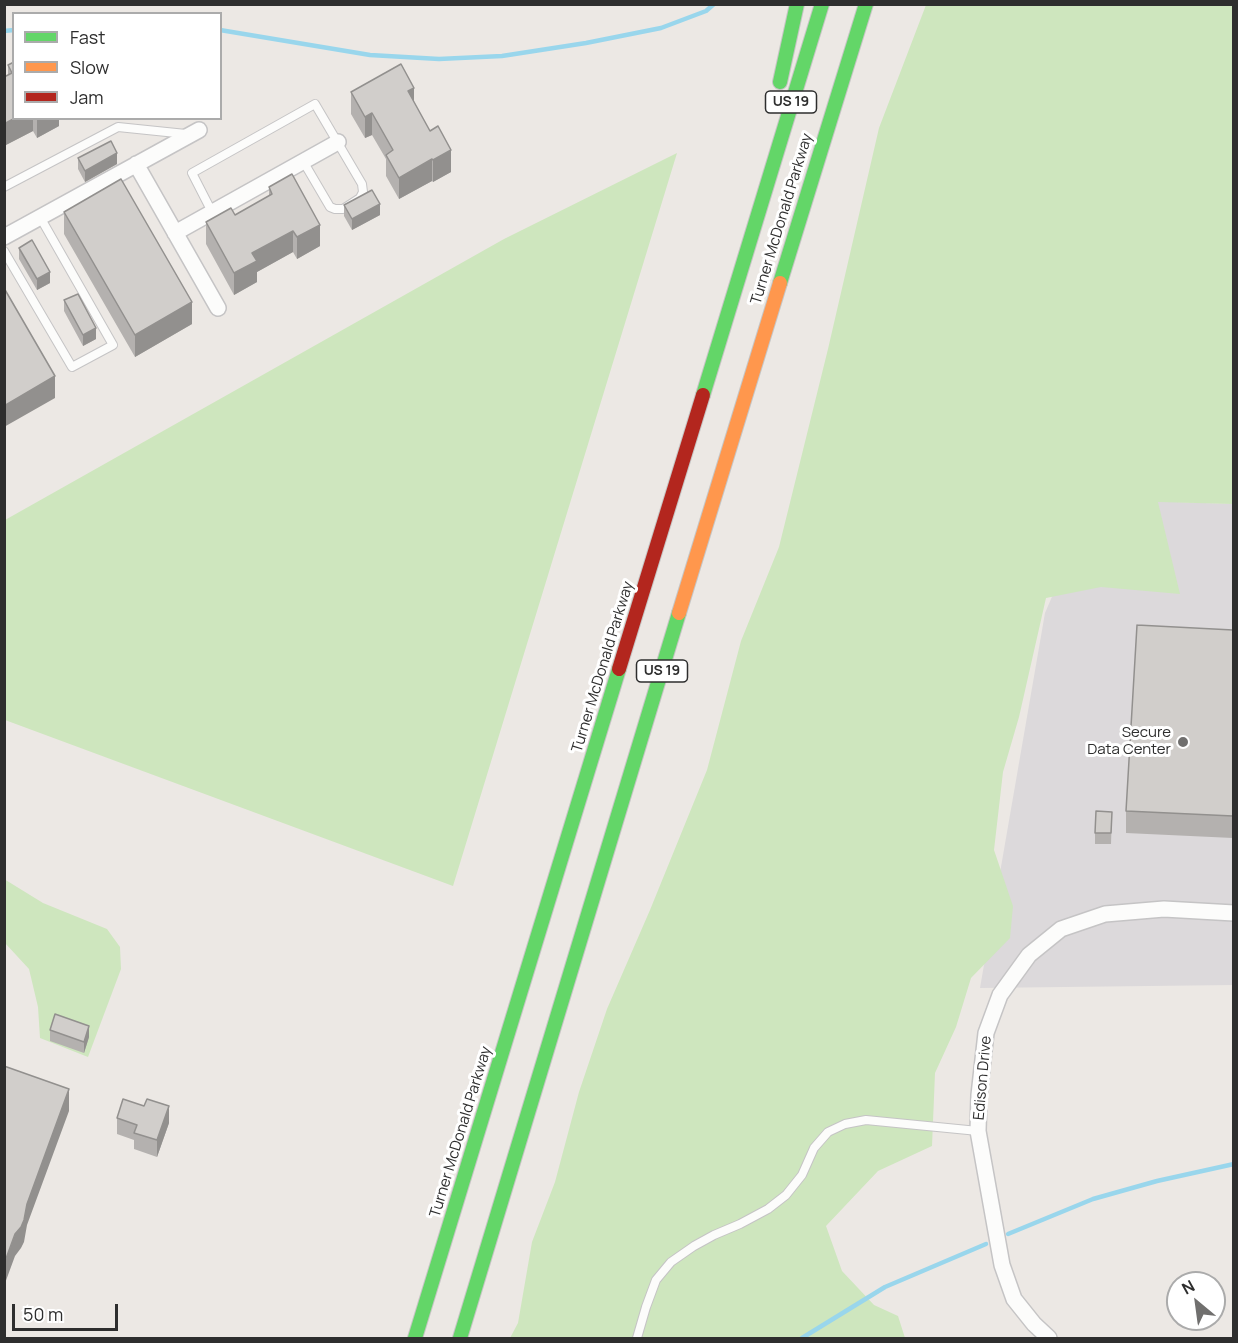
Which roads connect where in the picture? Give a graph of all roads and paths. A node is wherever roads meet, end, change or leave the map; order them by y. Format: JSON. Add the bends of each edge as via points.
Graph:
{"nodes":[{"id":1,"x":797,"y":4,"type":"edge"},
{"id":2,"x":822,"y":4,"type":"edge"},
{"id":3,"x":866,"y":4,"type":"edge"},
{"id":4,"x":777,"y":97,"type":"dead end"},
{"id":5,"x":773,"y":120,"type":"dead end"},
{"id":6,"x":194,"y":132,"type":"joint"},
{"id":7,"x":338,"y":142,"type":"junction"},
{"id":8,"x":303,"y":161,"type":"junction"},
{"id":9,"x":136,"y":164,"type":"junction"},
{"id":10,"x":4,"y":187,"type":"edge"},
{"id":11,"x":761,"y":200,"type":"junction"},
{"id":12,"x":212,"y":212,"type":"junction"},
{"id":13,"x":40,"y":218,"type":"junction"},
{"id":14,"x":175,"y":233,"type":"junction"},
{"id":15,"x":4,"y":237,"type":"edge"},
{"id":16,"x":4,"y":251,"type":"edge"},
{"id":17,"x":218,"y":308,"type":"dead end"},
{"id":18,"x":1233,"y":913,"type":"edge"},
{"id":19,"x":978,"y":1131,"type":"junction"},
{"id":20,"x":415,"y":1338,"type":"edge"},
{"id":21,"x":460,"y":1338,"type":"edge"},
{"id":22,"x":637,"y":1338,"type":"edge"},
{"id":23,"x":1049,"y":1338,"type":"edge"}],
"edges":[{"from":1,"to":4,"type":"highway"},
{"from":2,"to":11,"type":"highway","name":"Turner McDonald Parkway","number":"US 19"},
{"from":3,"to":21,"type":"highway","name":"Turner McDonald Parkway","number":"US 19"},
{"from":5,"to":11,"type":"highway"},
{"from":6,"to":9,"type":"street"},
{"from":6,"to":10,"type":"lane","via":[[118,127]]},
{"from":7,"to":8,"type":"street"},
{"from":7,"to":8,"type":"lane","via":[[363,192],[343,209],[330,207]]},
{"from":7,"to":12,"type":"lane","via":[[315,104],[192,173]]},
{"from":8,"to":12,"type":"street"},
{"from":9,"to":13,"type":"street"},
{"from":9,"to":14,"type":"street"},
{"from":11,"to":20,"type":"highway","name":"Turner McDonald Parkway","number":"US 19"},
{"from":12,"to":14,"type":"street"},
{"from":13,"to":15,"type":"street"},
{"from":13,"to":16,"type":"lane","via":[[113,345],[72,367]]},
{"from":14,"to":17,"type":"street"},
{"from":18,"to":19,"type":"street","name":"Edison Drive","via":[[1164,909],[1104,914],[1061,929],[1029,956],[1000,995],[986,1033]]},
{"from":19,"to":22,"type":"lane","via":[[866,1120],[828,1132],[786,1195],[768,1209],[714,1235],[671,1262],[656,1280]]},
{"from":19,"to":23,"type":"street","name":"Edison Drive","via":[[1002,1265],[1014,1299]]}]}
